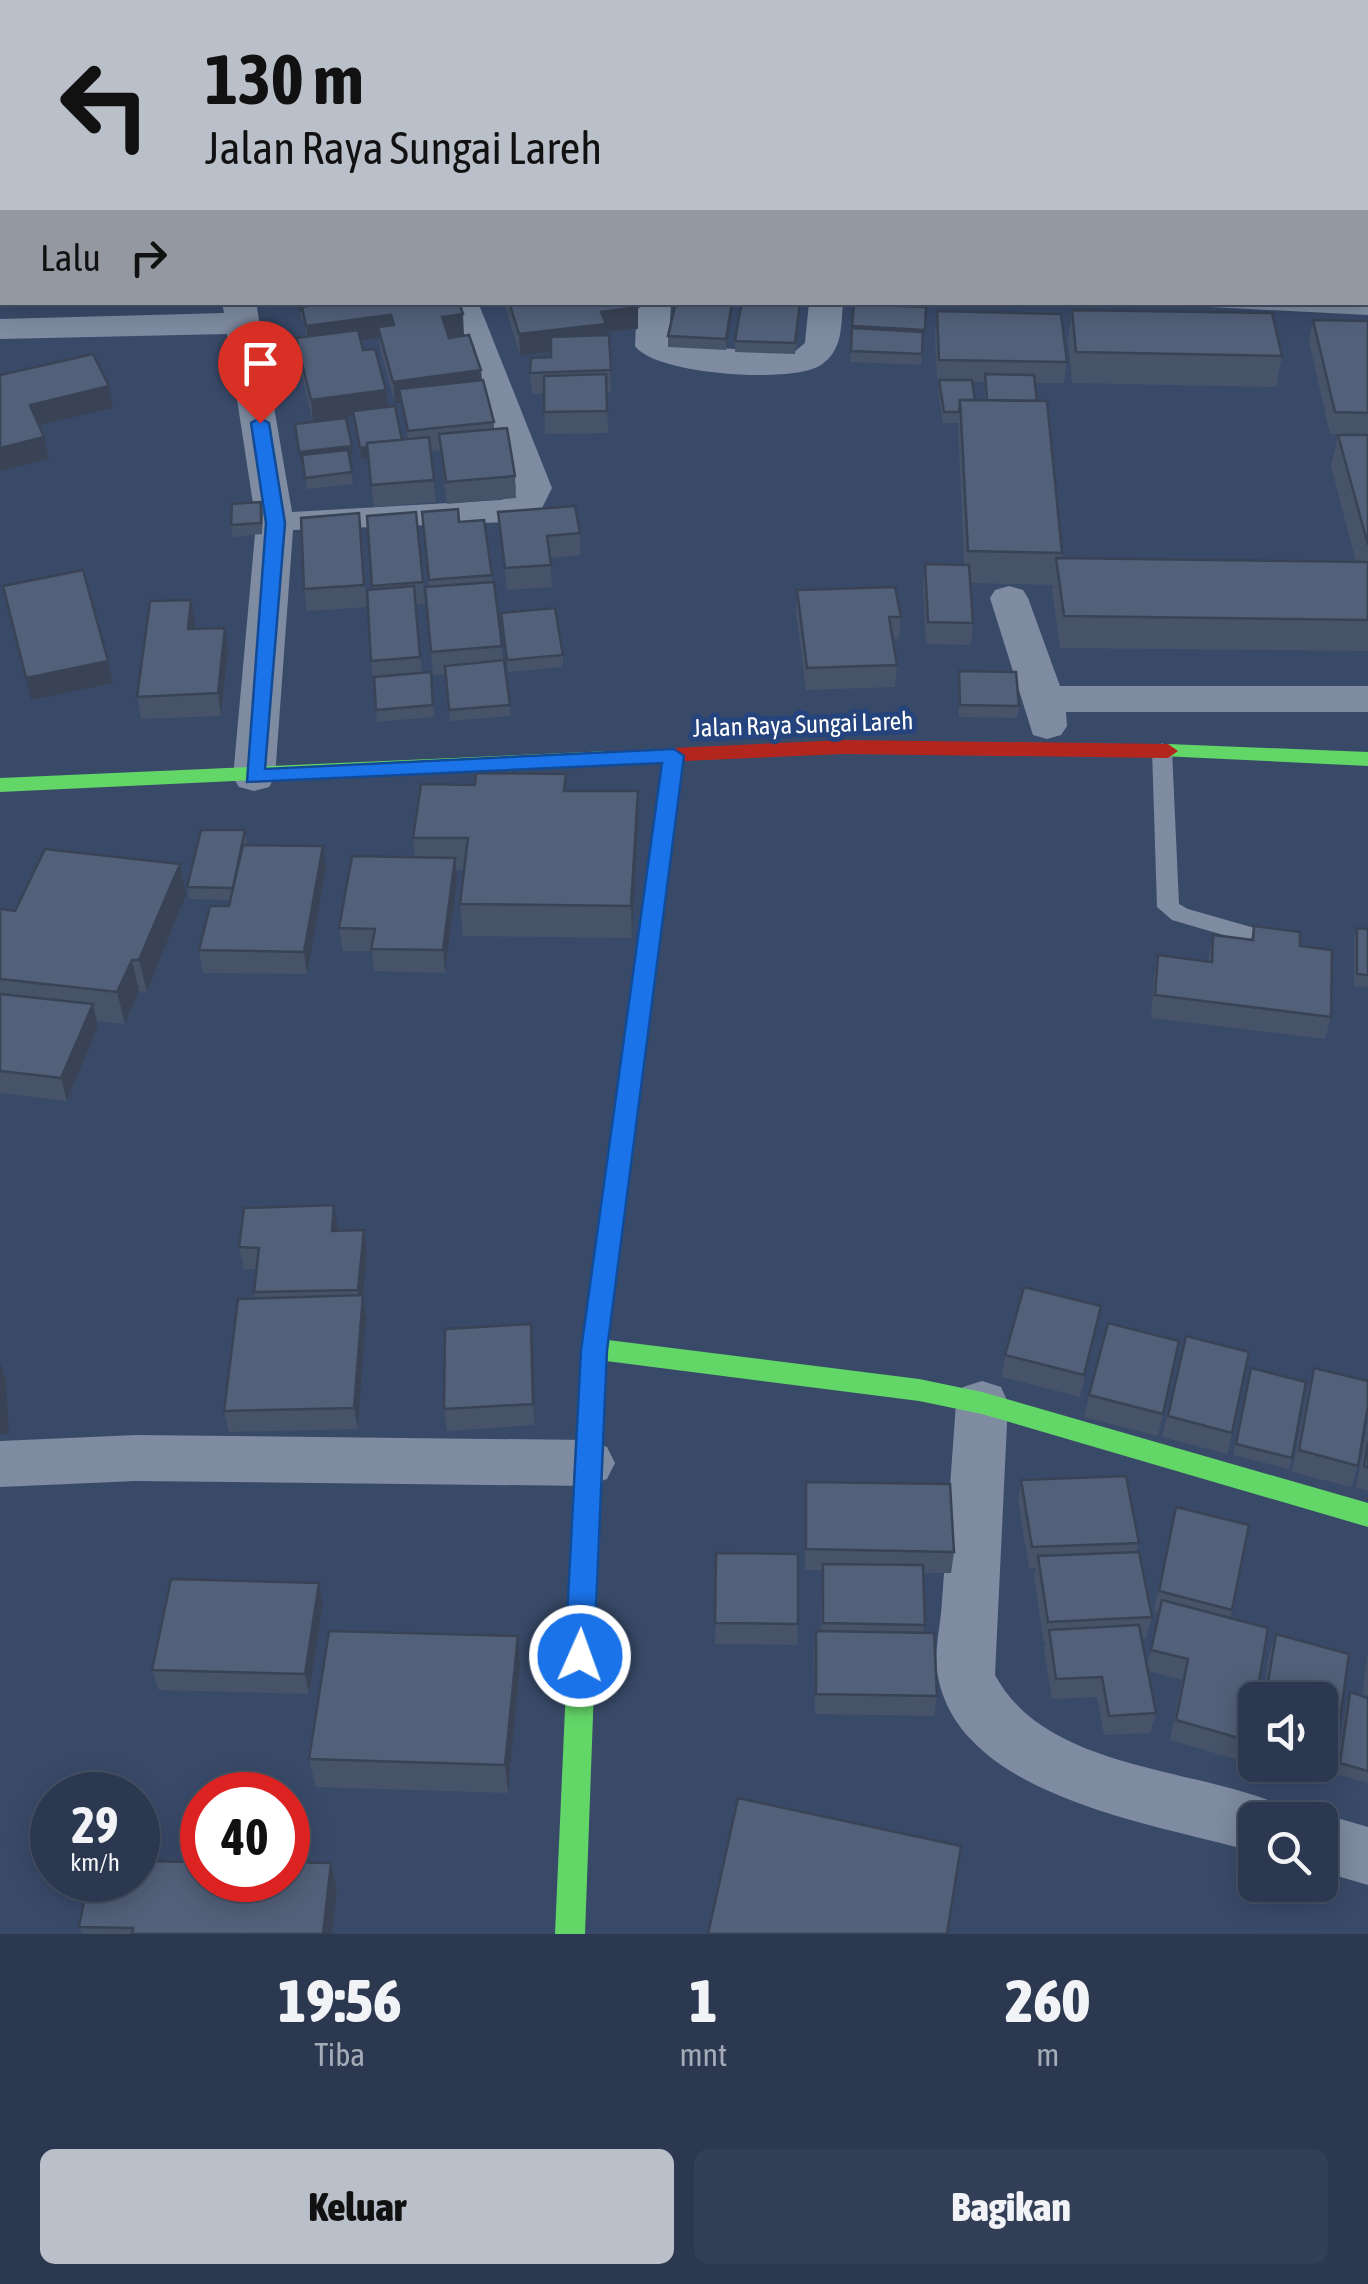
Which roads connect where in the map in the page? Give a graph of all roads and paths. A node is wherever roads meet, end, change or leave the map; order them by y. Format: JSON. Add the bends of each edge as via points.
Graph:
{"nodes":[{"id":1,"x":462,"y":305,"type":"edge"},
{"id":2,"x":654,"y":305,"type":"edge"},
{"id":3,"x":826,"y":305,"type":"edge"},
{"id":4,"x":1269,"y":305,"type":"edge"},
{"id":5,"x":1368,"y":310,"type":"edge"},
{"id":6,"x":242,"y":313,"type":"edge"},
{"id":7,"x":0,"y":328,"type":"edge"},
{"id":8,"x":276,"y":523,"type":"junction"},
{"id":9,"x":1009,"y":598,"type":"dead end"},
{"id":10,"x":1044,"y":699,"type":"junction"},
{"id":11,"x":1368,"y":699,"type":"edge"},
{"id":12,"x":1050,"y":748,"type":"junction"},
{"id":13,"x":1162,"y":750,"type":"junction"},
{"id":14,"x":674,"y":756,"type":"junction"},
{"id":15,"x":1368,"y":759,"type":"edge"},
{"id":16,"x":254,"y":777,"type":"junction"},
{"id":17,"x":0,"y":785,"type":"edge"},
{"id":18,"x":1306,"y":951,"type":"edge"},
{"id":19,"x":594,"y":1350,"type":"junction"},
{"id":20,"x":982,"y":1404,"type":"junction"},
{"id":21,"x":588,"y":1463,"type":"junction"},
{"id":22,"x":0,"y":1464,"type":"edge"},
{"id":23,"x":1368,"y":1515,"type":"edge"},
{"id":24,"x":1238,"y":1818,"type":"edge"},
{"id":25,"x":1338,"y":1847,"type":"edge"},
{"id":26,"x":1368,"y":1856,"type":"edge"},
{"id":27,"x":570,"y":1934,"type":"edge"}],
"edges":[{"from":1,"to":8,"type":"street","via":[[534,488],[528,502],[508,511]]},
{"from":2,"to":3,"type":"street","via":[[656,350],[676,357],[793,363],[822,346]]},
{"from":4,"to":5,"type":"lane"},
{"from":6,"to":7,"type":"street"},
{"from":6,"to":8,"type":"street"},
{"from":8,"to":16,"type":"street"},
{"from":9,"to":10,"type":"street"},
{"from":10,"to":11,"type":"street"},
{"from":10,"to":12,"type":"street"},
{"from":12,"to":13,"type":"street","name":"Jalan Raya Sungai Lareh"},
{"from":12,"to":14,"type":"street","name":"Jalan Raya Sungai Lareh","via":[[844,747]]},
{"from":13,"to":15,"type":"street","name":"Jalan Raya Sungai Lareh"},
{"from":13,"to":18,"type":"lane","via":[[1168,907]]},
{"from":14,"to":16,"type":"street","name":"Jalan Raya Sungai Lareh"},
{"from":14,"to":19,"type":"street"},
{"from":16,"to":17,"type":"street","name":"Jalan Raya Sungai Lareh"},
{"from":19,"to":20,"type":"street","via":[[920,1390]]},
{"from":19,"to":21,"type":"street"},
{"from":20,"to":23,"type":"street"},
{"from":20,"to":24,"type":"street","via":[[966,1676],[979,1706],[1008,1739],[1044,1760]]},
{"from":21,"to":22,"type":"street","via":[[136,1458]]},
{"from":21,"to":27,"type":"street"},
{"from":25,"to":26,"type":"street"}]}
